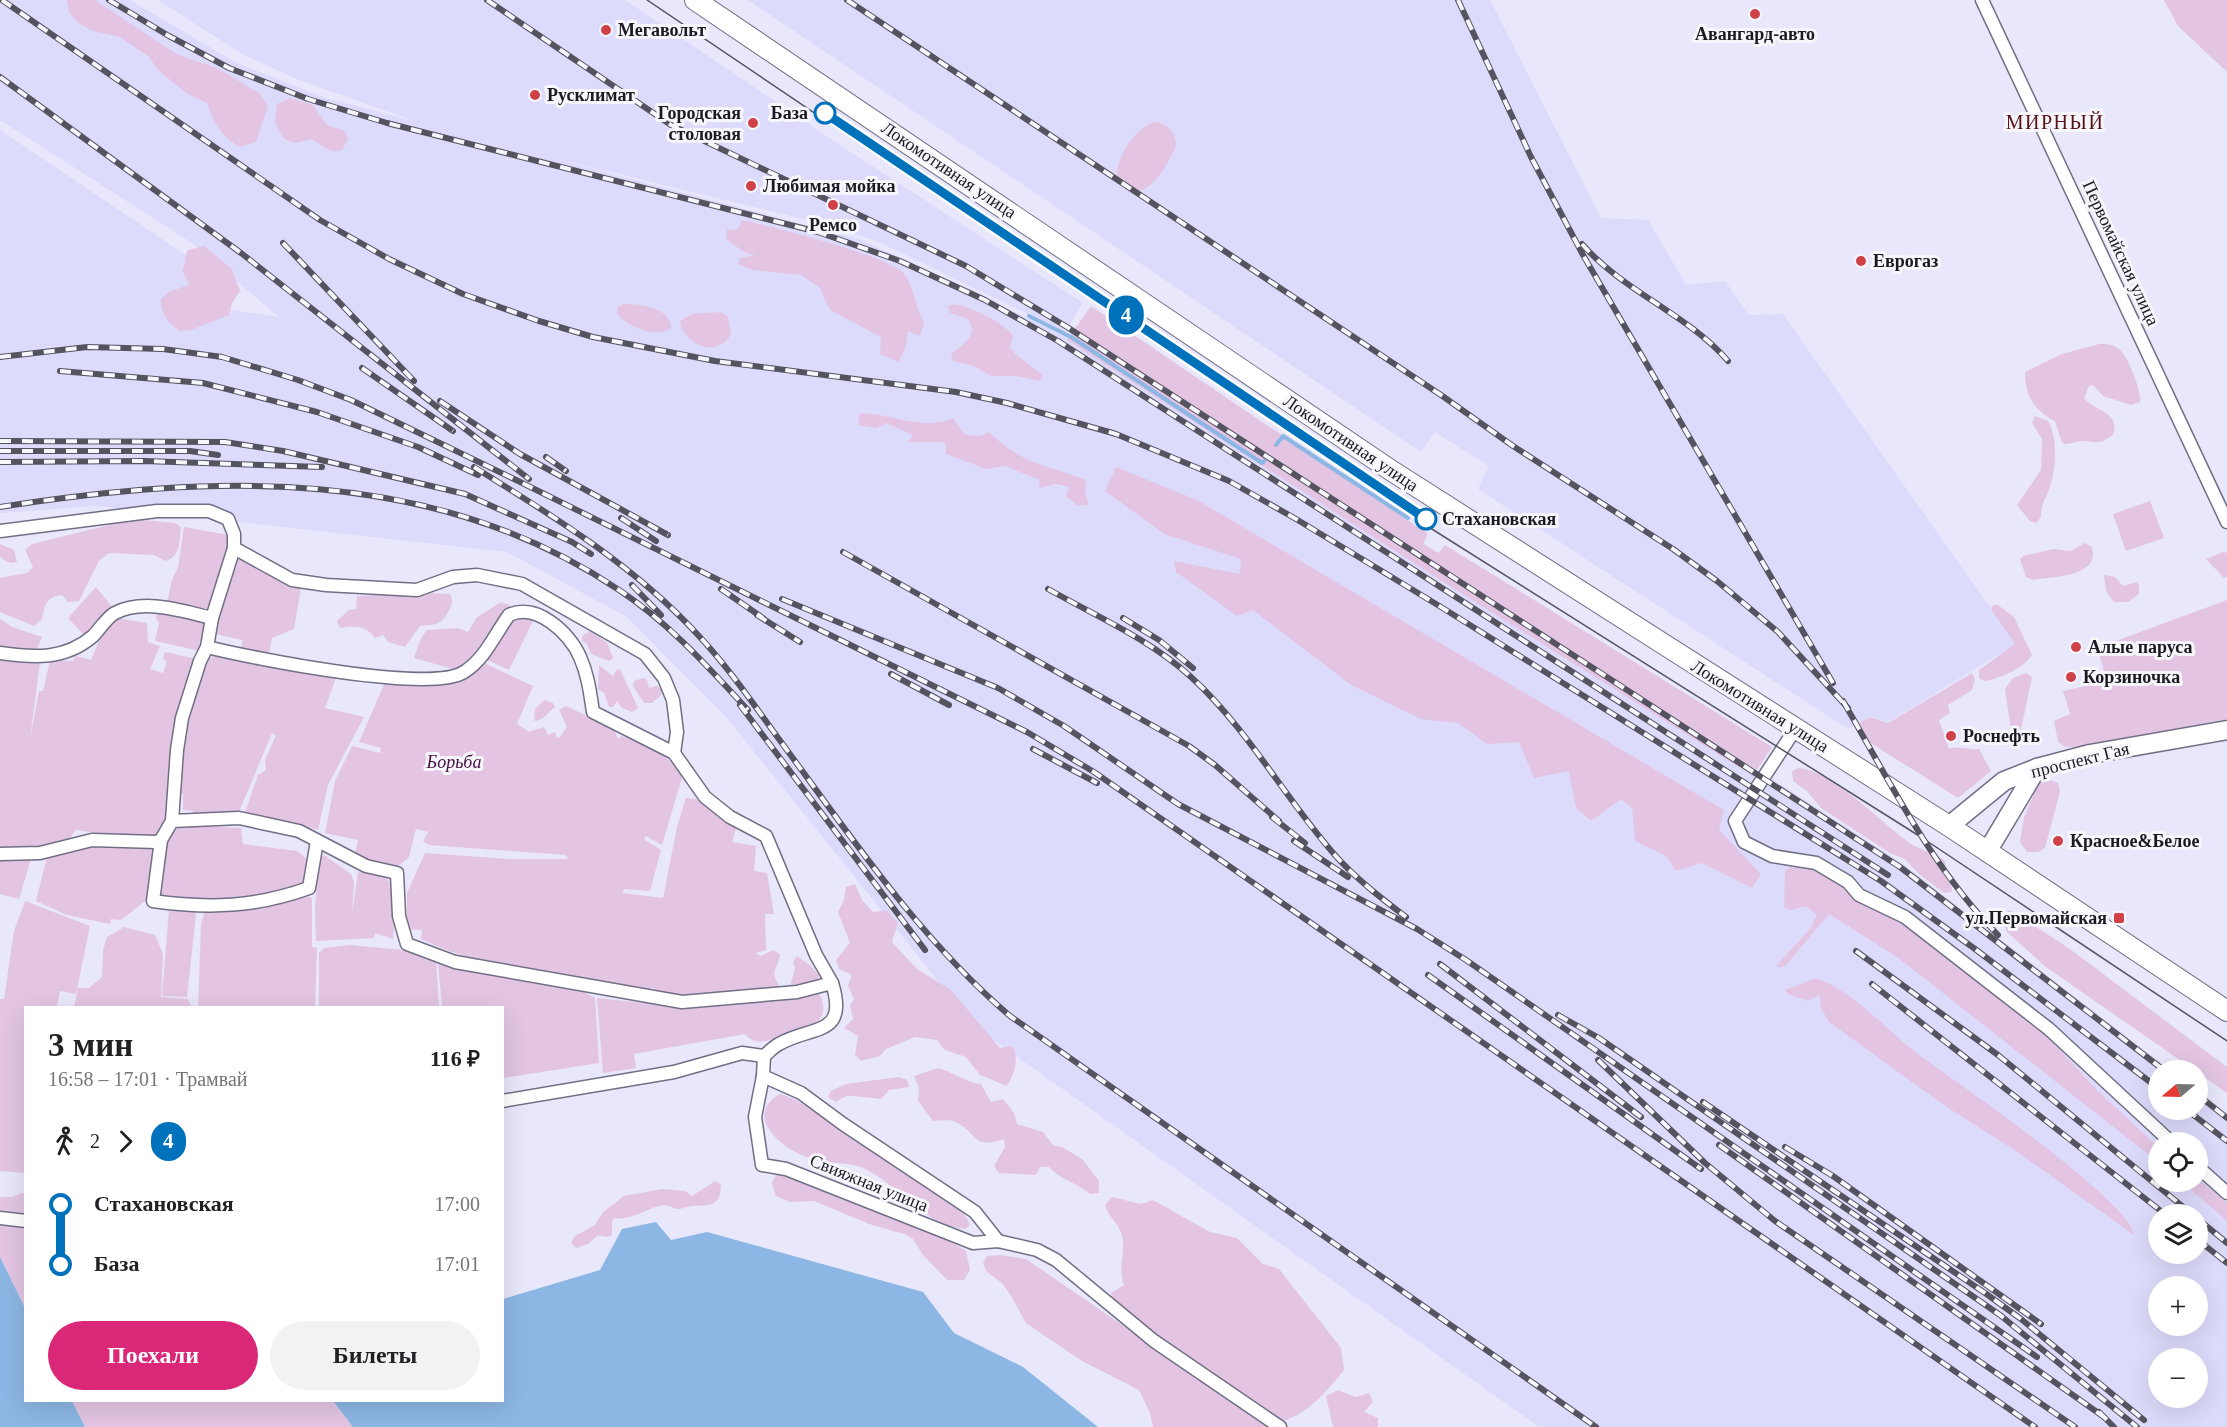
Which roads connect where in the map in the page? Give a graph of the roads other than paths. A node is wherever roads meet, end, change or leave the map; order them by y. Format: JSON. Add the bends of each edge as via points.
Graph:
{"nodes":[{"id":1,"x":695,"y":0,"type":"edge"},
{"id":2,"x":1982,"y":0,"type":"edge"},
{"id":3,"x":2223,"y":504,"type":"edge"},
{"id":4,"x":2227,"y":522,"type":"edge"},
{"id":5,"x":0,"y":531,"type":"edge"},
{"id":6,"x":234,"y":548,"type":"junction"},
{"id":7,"x":212,"y":618,"type":"junction"},
{"id":8,"x":207,"y":647,"type":"junction"},
{"id":9,"x":0,"y":653,"type":"edge"},
{"id":10,"x":1796,"y":728,"type":"junction"},
{"id":11,"x":2227,"y":730,"type":"edge"},
{"id":12,"x":674,"y":753,"type":"junction"},
{"id":13,"x":2037,"y":768,"type":"junction"},
{"id":14,"x":172,"y":821,"type":"junction"},
{"id":15,"x":1949,"y":826,"type":"junction"},
{"id":16,"x":161,"y":840,"type":"junction"},
{"id":17,"x":317,"y":842,"type":"junction"},
{"id":18,"x":1987,"y":852,"type":"junction"},
{"id":19,"x":0,"y":854,"type":"edge"},
{"id":20,"x":832,"y":983,"type":"junction"},
{"id":21,"x":2227,"y":1011,"type":"edge"},
{"id":22,"x":764,"y":1056,"type":"junction"},
{"id":23,"x":763,"y":1076,"type":"junction"},
{"id":24,"x":504,"y":1101,"type":"edge"},
{"id":25,"x":2160,"y":1132,"type":"edge"},
{"id":26,"x":2208,"y":1176,"type":"edge"},
{"id":27,"x":2227,"y":1193,"type":"edge"},
{"id":28,"x":0,"y":1218,"type":"edge"},
{"id":29,"x":24,"y":1221,"type":"edge"},
{"id":30,"x":998,"y":1241,"type":"junction"},
{"id":31,"x":1280,"y":1427,"type":"edge"}],
"edges":[{"from":1,"to":10,"type":"main road","name":"Локомотивная улица","via":[[1392,471]]},
{"from":2,"to":3,"type":"street","name":"Первомайская улица"},
{"from":3,"to":4,"type":"street","name":"Первомайская улица"},
{"from":5,"to":6,"type":"street","via":[[157,510],[209,512],[228,519]]},
{"from":6,"to":7,"type":"street"},
{"from":6,"to":12,"type":"street","via":[[292,580],[326,585],[417,590],[477,574],[522,584],[645,654],[664,678],[673,700],[677,732]]},
{"from":7,"to":8,"type":"street"},
{"from":7,"to":9,"type":"street","via":[[175,609],[135,607],[114,613],[87,640],[51,657]]},
{"from":8,"to":12,"type":"street","via":[[255,658],[390,677],[447,678],[464,672],[479,659],[509,615],[528,611],[553,624],[579,653],[588,677],[593,712]]},
{"from":8,"to":14,"type":"street","via":[[182,717]]},
{"from":10,"to":15,"type":"main road","name":"Локомотивная улица"},
{"from":10,"to":25,"type":"street","via":[[1735,821],[1744,842],[1772,856],[1816,863],[1848,882],[1860,895],[1905,917],[2049,1029]]},
{"from":11,"to":13,"type":"main road","name":"проспект Гая"},
{"from":12,"to":20,"type":"street","via":[[705,797],[730,817],[766,836],[816,955]]},
{"from":13,"to":15,"type":"main road","name":"проспект Гая","via":[[2004,782]]},
{"from":13,"to":18,"type":"main road"},
{"from":14,"to":16,"type":"street"},
{"from":14,"to":17,"type":"street","via":[[239,818],[299,831]]},
{"from":15,"to":18,"type":"main road","name":"Локомотивная улица"},
{"from":16,"to":17,"type":"street","via":[[153,902],[200,906],[266,902],[309,888]]},
{"from":16,"to":19,"type":"street","via":[[92,840],[40,853]]},
{"from":17,"to":20,"type":"street","via":[[366,866],[397,873],[399,916],[407,944],[455,962],[682,1002],[776,995]]},
{"from":18,"to":21,"type":"main road","name":"Локомотивная улица"},
{"from":20,"to":22,"type":"street","via":[[838,1004],[835,1018],[822,1029],[779,1044]]},
{"from":22,"to":23,"type":"street","name":"Свияжная улица"},
{"from":22,"to":24,"type":"street","via":[[742,1053],[674,1072]]},
{"from":23,"to":30,"type":"street","via":[[801,1093],[975,1212]]},
{"from":23,"to":30,"type":"street","name":"Свияжная улица","via":[[755,1117],[762,1166],[786,1169],[973,1243]]},
{"from":26,"to":27,"type":"street"},
{"from":28,"to":29,"type":"street"},
{"from":30,"to":31,"type":"street","name":"Свияжная улица","via":[[1037,1250],[1056,1260],[1154,1341]]}]}
